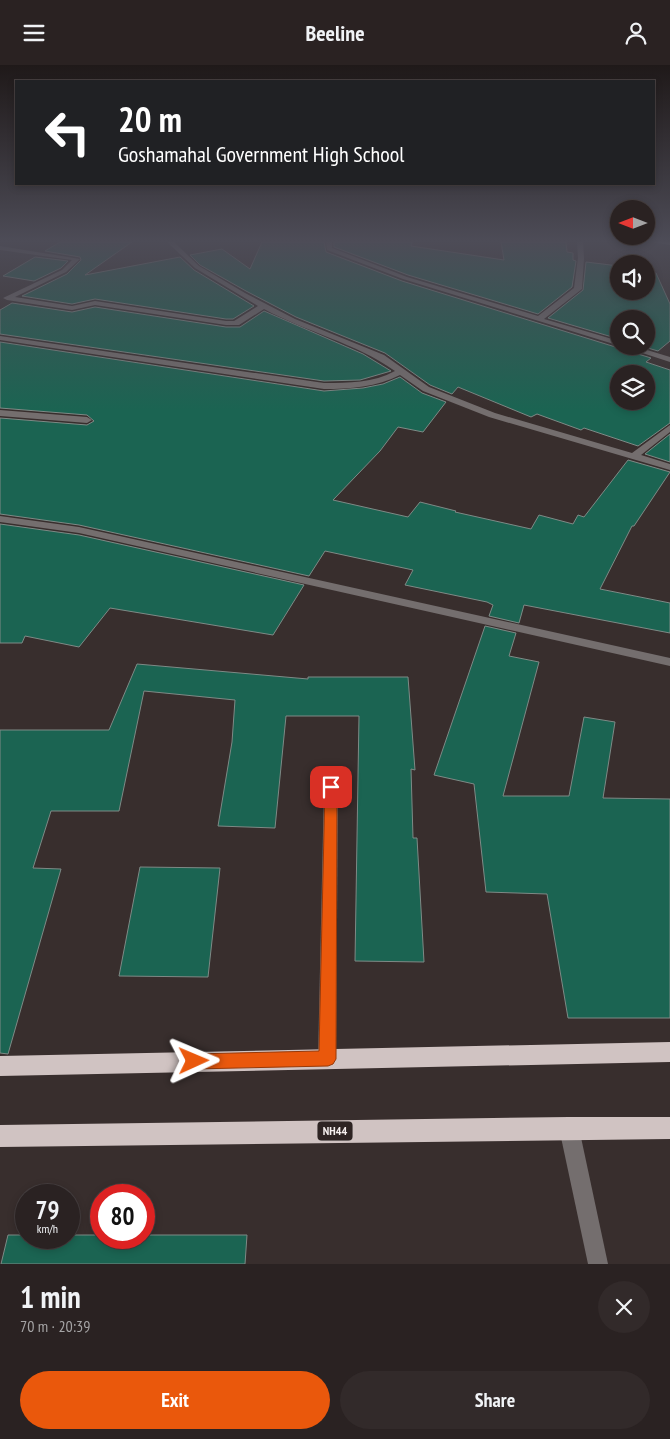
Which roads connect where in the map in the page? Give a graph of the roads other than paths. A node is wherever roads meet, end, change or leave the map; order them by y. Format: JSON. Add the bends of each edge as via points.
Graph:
{"nodes":[{"id":1,"x":250,"y":298,"type":"edge"},
{"id":2,"x":470,"y":298,"type":"edge"},
{"id":3,"x":566,"y":298,"type":"edge"},
{"id":4,"x":3,"y":300,"type":"edge"},
{"id":5,"x":264,"y":306,"type":"junction"},
{"id":6,"x":539,"y":319,"type":"junction"},
{"id":7,"x":0,"y":338,"type":"edge"},
{"id":8,"x":12,"y":340,"type":"junction"},
{"id":9,"x":610,"y":341,"type":"edge"},
{"id":10,"x":0,"y":347,"type":"edge"},
{"id":11,"x":652,"y":355,"type":"edge"},
{"id":12,"x":670,"y":361,"type":"edge"},
{"id":13,"x":400,"y":371,"type":"junction"},
{"id":14,"x":0,"y":413,"type":"edge"},
{"id":15,"x":87,"y":421,"type":"dead end"},
{"id":16,"x":670,"y":428,"type":"edge"},
{"id":17,"x":634,"y":455,"type":"junction"},
{"id":18,"x":670,"y":467,"type":"edge"},
{"id":19,"x":0,"y":519,"type":"edge"},
{"id":20,"x":670,"y":662,"type":"edge"},
{"id":21,"x":331,"y":787,"type":"dead end"},
{"id":22,"x":670,"y":1052,"type":"edge"},
{"id":23,"x":328,"y":1059,"type":"junction"},
{"id":24,"x":0,"y":1066,"type":"edge"},
{"id":25,"x":569,"y":1128,"type":"junction"},
{"id":26,"x":670,"y":1129,"type":"edge"},
{"id":27,"x":0,"y":1136,"type":"edge"},
{"id":28,"x":598,"y":1264,"type":"edge"}],
"edges":[{"from":1,"to":5,"type":"street"},
{"from":2,"to":6,"type":"street"},
{"from":3,"to":6,"type":"street"},
{"from":4,"to":5,"type":"street","via":[[72,308],[95,303],[226,323],[236,323]]},
{"from":5,"to":13,"type":"street","via":[[292,321],[381,357]]},
{"from":6,"to":9,"type":"street"},
{"from":7,"to":8,"type":"street"},
{"from":8,"to":10,"type":"street"},
{"from":8,"to":13,"type":"street","via":[[324,386],[361,386],[386,380]]},
{"from":11,"to":12,"type":"street"},
{"from":13,"to":17,"type":"street","via":[[426,389],[492,415]]},
{"from":14,"to":15,"type":"street"},
{"from":16,"to":17,"type":"street"},
{"from":17,"to":18,"type":"street"},
{"from":19,"to":20,"type":"street","via":[[79,530]]},
{"from":21,"to":23,"type":"street"},
{"from":22,"to":23,"type":"highway"},
{"from":23,"to":24,"type":"highway"},
{"from":25,"to":26,"type":"highway","number":"NH44"},
{"from":25,"to":27,"type":"highway","number":"NH44"},
{"from":25,"to":28,"type":"street"}]}
